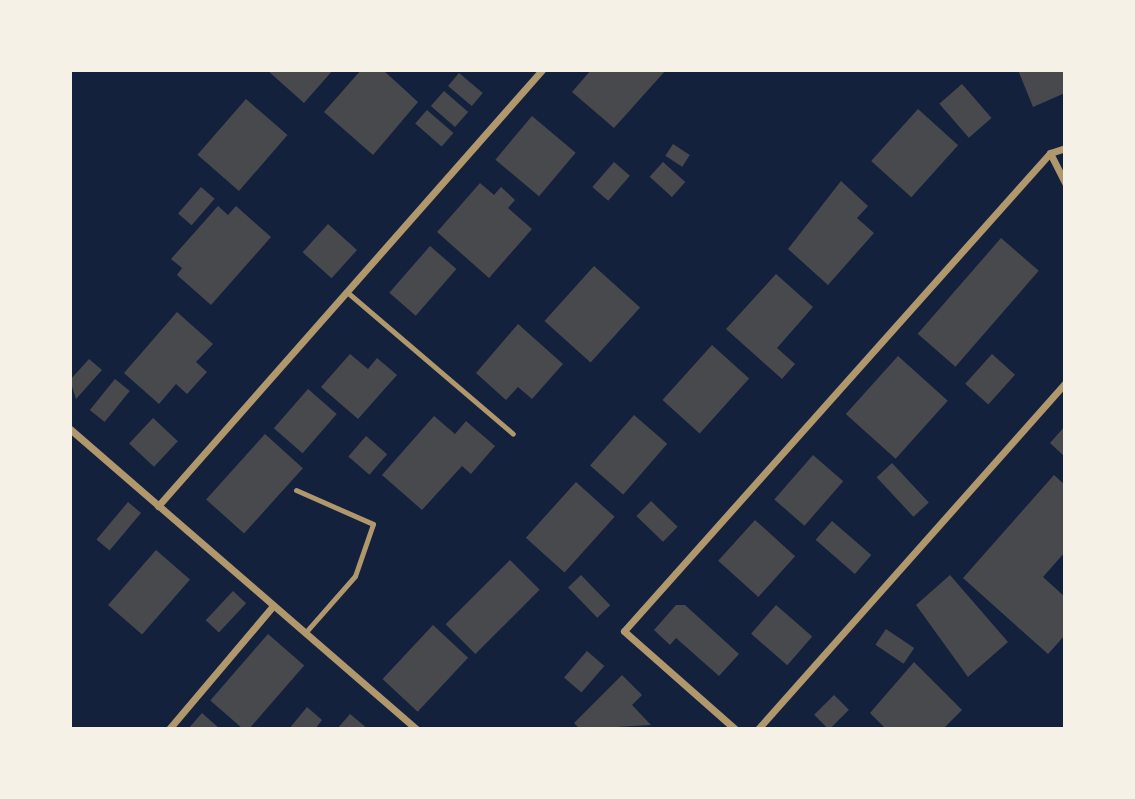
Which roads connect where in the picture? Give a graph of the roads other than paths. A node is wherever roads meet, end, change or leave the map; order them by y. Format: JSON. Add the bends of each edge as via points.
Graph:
{"nodes":[{"id":1,"x":542,"y":70,"type":"edge"},
{"id":2,"x":1065,"y":148,"type":"edge"},
{"id":3,"x":1050,"y":153,"type":"junction"},
{"id":4,"x":1065,"y":183,"type":"edge"},
{"id":5,"x":347,"y":292,"type":"junction"},
{"id":6,"x":1065,"y":383,"type":"edge"},
{"id":7,"x":70,"y":429,"type":"edge"},
{"id":8,"x":513,"y":434,"type":"dead end"},
{"id":9,"x":296,"y":489,"type":"dead end"},
{"id":10,"x":158,"y":506,"type":"junction"},
{"id":11,"x":273,"y":606,"type":"junction"},
{"id":12,"x":305,"y":633,"type":"junction"},
{"id":13,"x":169,"y":729,"type":"edge"},
{"id":14,"x":416,"y":729,"type":"edge"},
{"id":15,"x":735,"y":729,"type":"edge"},
{"id":16,"x":758,"y":729,"type":"edge"}],
"edges":[{"from":1,"to":5,"type":"street"},
{"from":2,"to":3,"type":"street"},
{"from":3,"to":4,"type":"street"},
{"from":3,"to":15,"type":"street","via":[[624,631]]},
{"from":5,"to":8,"type":"lane"},
{"from":5,"to":10,"type":"street"},
{"from":6,"to":16,"type":"street"},
{"from":7,"to":10,"type":"street"},
{"from":9,"to":12,"type":"lane","via":[[373,524],[355,576]]},
{"from":10,"to":11,"type":"street"},
{"from":11,"to":12,"type":"street"},
{"from":11,"to":13,"type":"street"},
{"from":12,"to":14,"type":"street"}]}
